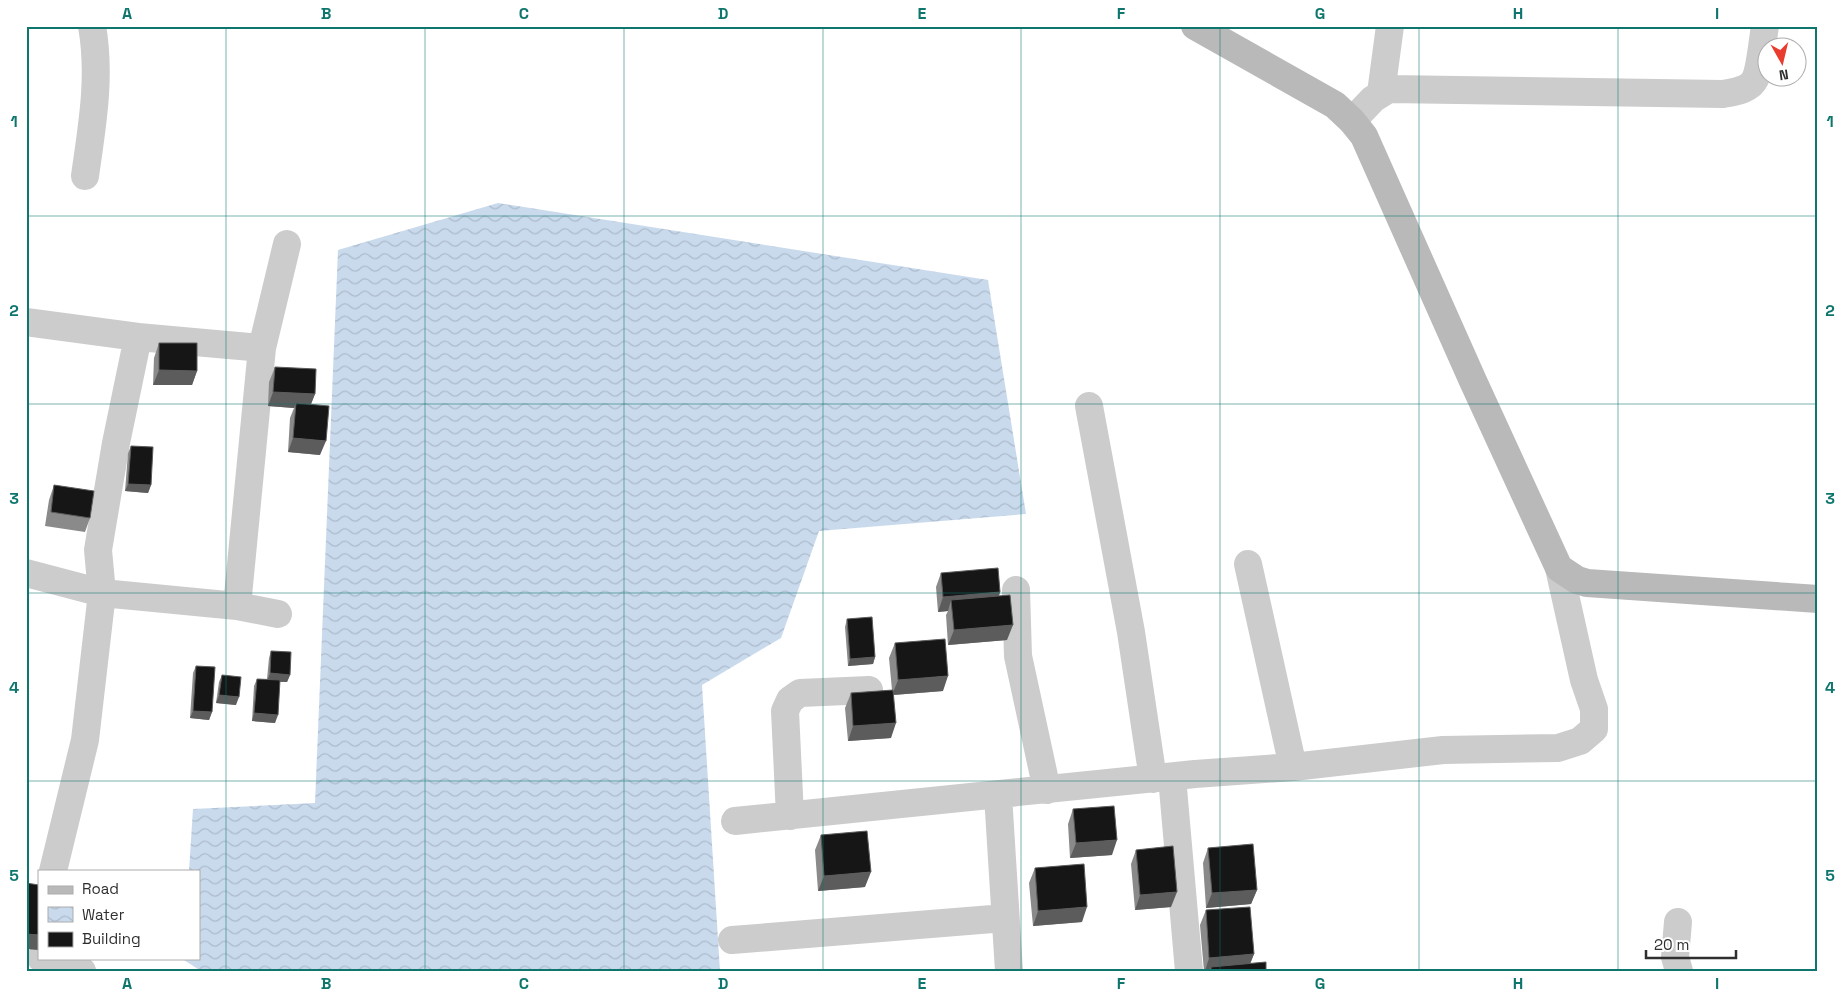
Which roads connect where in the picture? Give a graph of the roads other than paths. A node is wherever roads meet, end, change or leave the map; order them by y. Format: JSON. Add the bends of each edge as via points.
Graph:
{"nodes":[{"id":1,"x":92,"y":26,"type":"edge"},
{"id":2,"x":1195,"y":26,"type":"edge"},
{"id":3,"x":1390,"y":26,"type":"edge"},
{"id":4,"x":1765,"y":26,"type":"edge"},
{"id":5,"x":1380,"y":92,"type":"junction"},
{"id":6,"x":1352,"y":121,"type":"junction"},
{"id":7,"x":85,"y":176,"type":"dead end"},
{"id":8,"x":287,"y":244,"type":"dead end"},
{"id":9,"x":26,"y":322,"type":"edge"},
{"id":10,"x":138,"y":336,"type":"junction"},
{"id":11,"x":262,"y":348,"type":"junction"},
{"id":12,"x":1088,"y":406,"type":"dead end"},
{"id":13,"x":1248,"y":564,"type":"dead end"},
{"id":14,"x":1559,"y":568,"type":"junction"},
{"id":15,"x":26,"y":573,"type":"edge"},
{"id":16,"x":1016,"y":590,"type":"dead end"},
{"id":17,"x":102,"y":593,"type":"junction"},
{"id":18,"x":1818,"y":599,"type":"edge"},
{"id":19,"x":236,"y":606,"type":"junction"},
{"id":20,"x":278,"y":614,"type":"dead end"},
{"id":21,"x":869,"y":690,"type":"edge"},
{"id":22,"x":1293,"y":767,"type":"junction"},
{"id":23,"x":1162,"y":778,"type":"junction"},
{"id":24,"x":1047,"y":790,"type":"junction"},
{"id":25,"x":998,"y":794,"type":"junction"},
{"id":26,"x":790,"y":816,"type":"junction"},
{"id":27,"x":735,"y":822,"type":"dead end"},
{"id":28,"x":53,"y":870,"type":"edge"},
{"id":29,"x":1005,"y":918,"type":"junction"},
{"id":30,"x":1678,"y":922,"type":"dead end"},
{"id":31,"x":732,"y":940,"type":"dead end"},
{"id":32,"x":46,"y":960,"type":"edge"},
{"id":33,"x":82,"y":971,"type":"edge"},
{"id":34,"x":1010,"y":971,"type":"edge"},
{"id":35,"x":1190,"y":971,"type":"edge"},
{"id":36,"x":1679,"y":971,"type":"edge"}],
"edges":[{"from":1,"to":7,"type":"street","via":[[96,50],[95,106]]},
{"from":2,"to":6,"type":"street","via":[[1335,104]]},
{"from":3,"to":5,"type":"street"},
{"from":4,"to":5,"type":"street","via":[[1755,79],[1737,92],[1389,89]]},
{"from":5,"to":6,"type":"street"},
{"from":6,"to":14,"type":"street","via":[[1364,136]]},
{"from":8,"to":11,"type":"street"},
{"from":9,"to":10,"type":"street"},
{"from":10,"to":11,"type":"street"},
{"from":10,"to":17,"type":"street","via":[[98,550]]},
{"from":11,"to":19,"type":"street"},
{"from":12,"to":23,"type":"street"},
{"from":13,"to":22,"type":"street"},
{"from":14,"to":18,"type":"street","via":[[1587,583]]},
{"from":14,"to":22,"type":"street","via":[[1584,680],[1594,709],[1594,729],[1580,742],[1558,748],[1443,750]]},
{"from":15,"to":17,"type":"street"},
{"from":16,"to":24,"type":"street","via":[[1018,656]]},
{"from":17,"to":19,"type":"street"},
{"from":17,"to":28,"type":"street","via":[[85,740]]},
{"from":19,"to":20,"type":"street"},
{"from":21,"to":26,"type":"street","via":[[800,692],[790,700],[785,711]]},
{"from":22,"to":23,"type":"street"},
{"from":23,"to":24,"type":"street"},
{"from":23,"to":35,"type":"street"},
{"from":24,"to":25,"type":"street"},
{"from":25,"to":26,"type":"street"},
{"from":25,"to":29,"type":"street"},
{"from":26,"to":27,"type":"street"},
{"from":29,"to":31,"type":"street"},
{"from":29,"to":34,"type":"street"},
{"from":30,"to":36,"type":"street","via":[[1675,957]]},
{"from":32,"to":33,"type":"street"}]}
